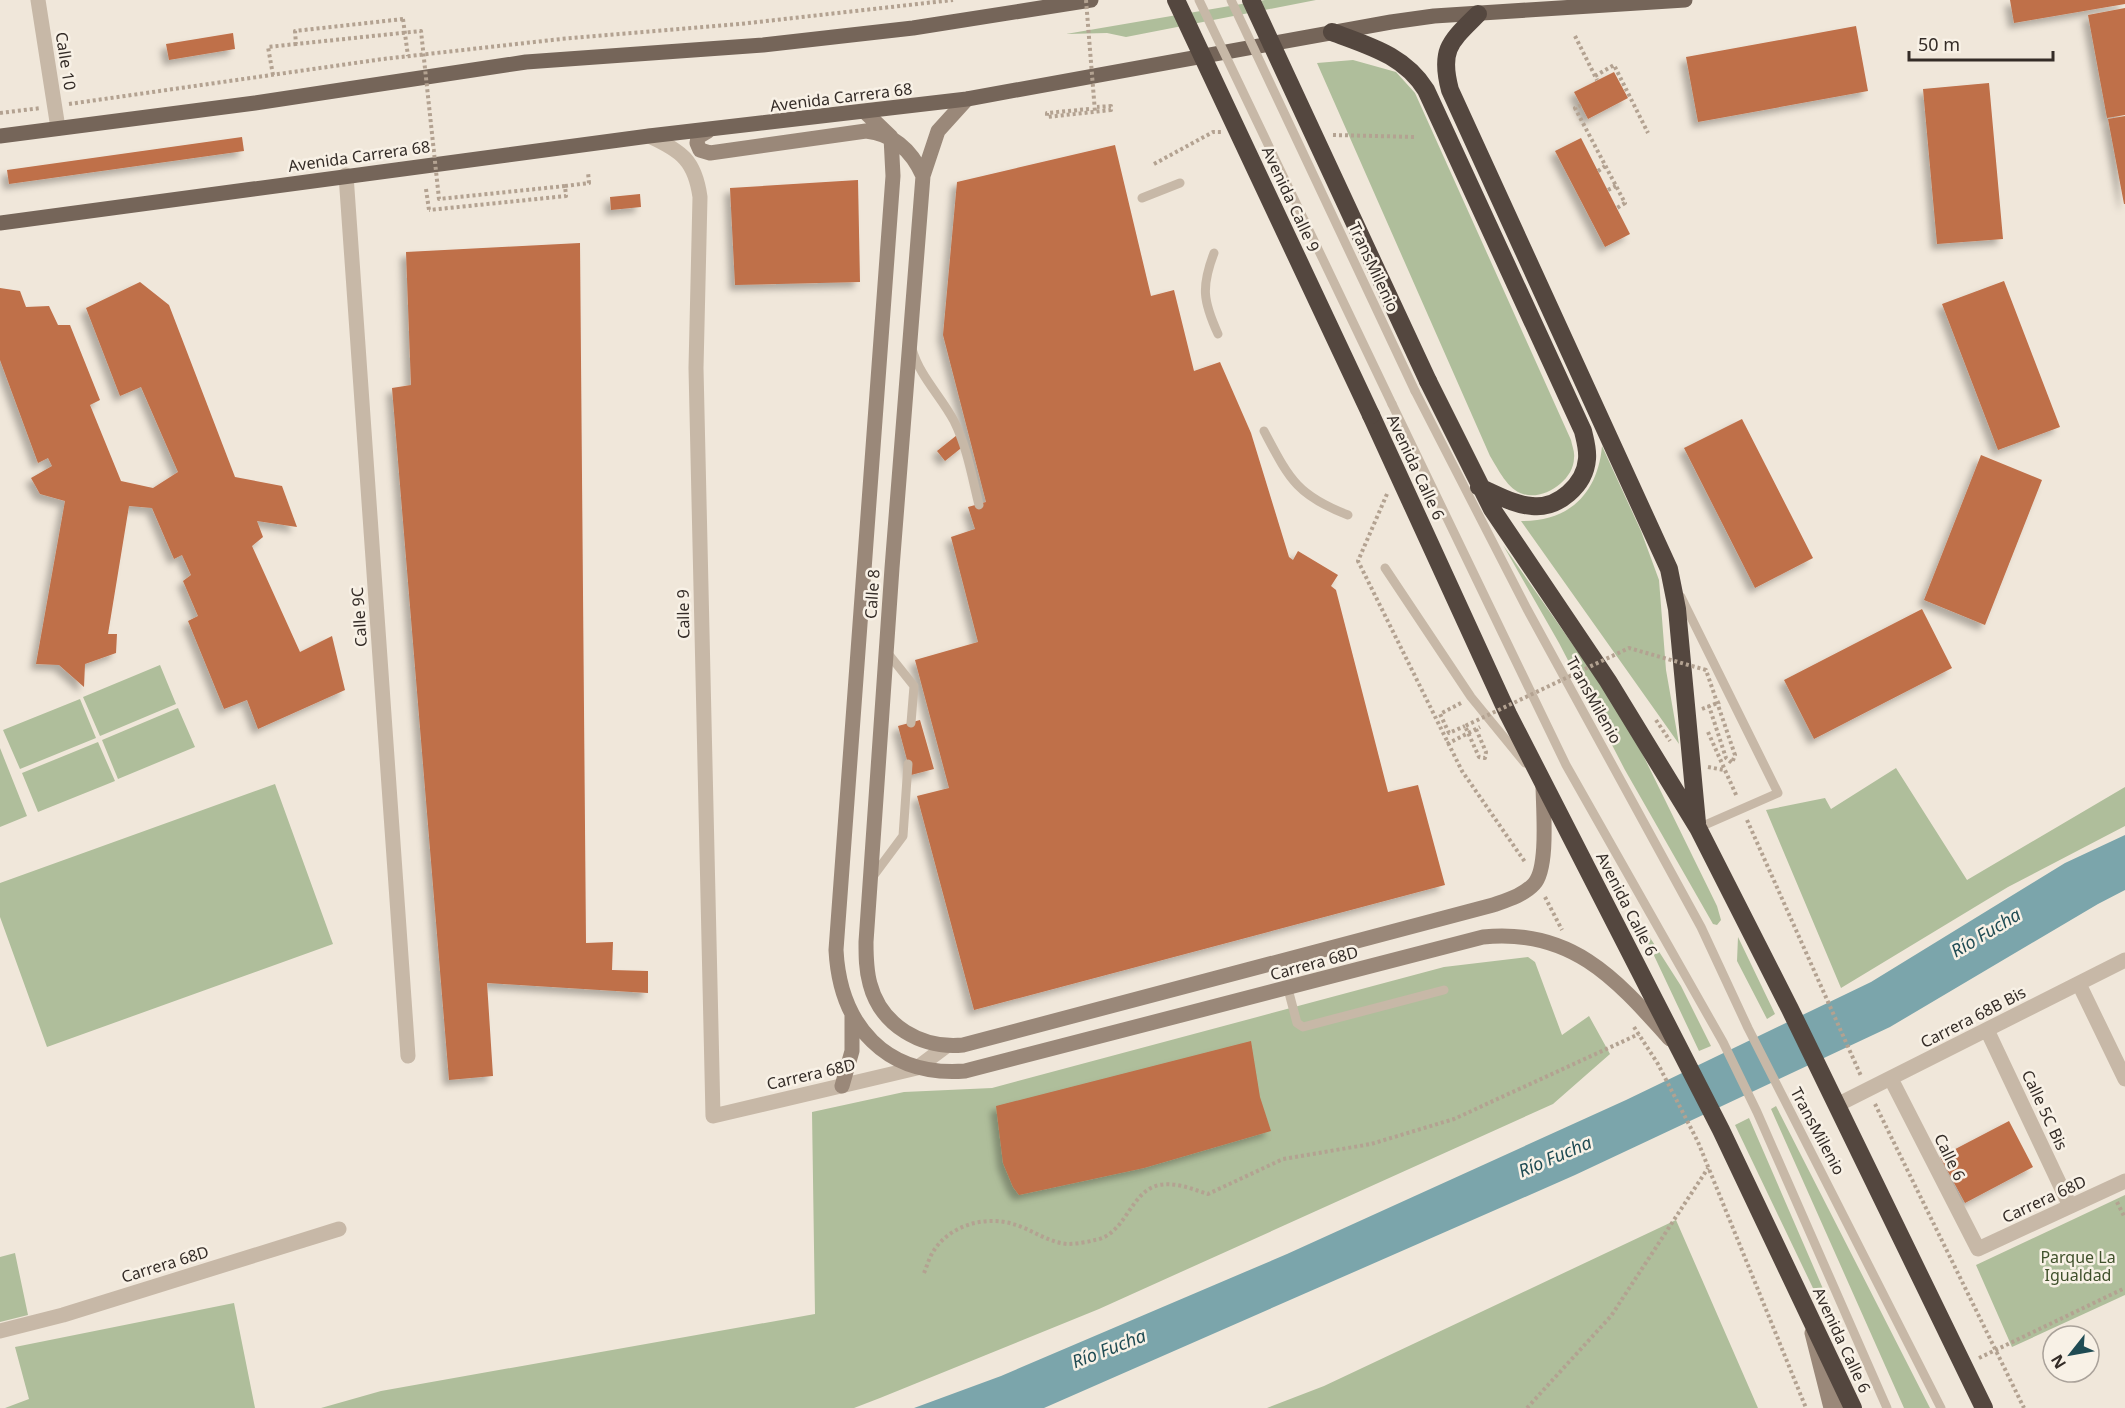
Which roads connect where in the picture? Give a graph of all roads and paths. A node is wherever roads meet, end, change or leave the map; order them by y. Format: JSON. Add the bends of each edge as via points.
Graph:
{"nodes":[{"id":1,"x":38,"y":0,"type":"edge"},
{"id":2,"x":1086,"y":0,"type":"edge"},
{"id":3,"x":1091,"y":0,"type":"edge"},
{"id":4,"x":1176,"y":0,"type":"edge"},
{"id":5,"x":1198,"y":0,"type":"edge"},
{"id":6,"x":1231,"y":0,"type":"edge"},
{"id":7,"x":1251,"y":0,"type":"edge"},
{"id":8,"x":1685,"y":0,"type":"edge"},
{"id":9,"x":1478,"y":14,"type":"junction"},
{"id":10,"x":1332,"y":32,"type":"junction"},
{"id":11,"x":1575,"y":36,"type":"dead end"},
{"id":12,"x":296,"y":44,"type":"junction"},
{"id":13,"x":408,"y":56,"type":"dead end"},
{"id":14,"x":273,"y":75,"type":"dead end"},
{"id":15,"x":967,"y":99,"type":"junction"},
{"id":16,"x":1581,"y":105,"type":"dead end"},
{"id":17,"x":1089,"y":108,"type":"dead end"},
{"id":18,"x":866,"y":112,"type":"junction"},
{"id":19,"x":58,"y":128,"type":"junction"},
{"id":20,"x":708,"y":131,"type":"junction"},
{"id":21,"x":1648,"y":133,"type":"dead end"},
{"id":22,"x":0,"y":136,"type":"edge"},
{"id":23,"x":649,"y":136,"type":"junction"},
{"id":24,"x":891,"y":137,"type":"junction"},
{"id":25,"x":1605,"y":166,"type":"junction"},
{"id":26,"x":1598,"y":171,"type":"dead end"},
{"id":27,"x":588,"y":172,"type":"dead end"},
{"id":28,"x":346,"y":175,"type":"junction"},
{"id":29,"x":923,"y":176,"type":"junction"},
{"id":30,"x":1180,"y":183,"type":"dead end"},
{"id":31,"x":565,"y":186,"type":"junction"},
{"id":32,"x":1616,"y":186,"type":"junction"},
{"id":33,"x":426,"y":189,"type":"dead end"},
{"id":34,"x":1608,"y":190,"type":"dead end"},
{"id":35,"x":1142,"y":198,"type":"dead end"},
{"id":36,"x":1617,"y":208,"type":"dead end"},
{"id":37,"x":0,"y":224,"type":"edge"},
{"id":38,"x":1214,"y":253,"type":"dead end"},
{"id":39,"x":1218,"y":334,"type":"dead end"},
{"id":40,"x":909,"y":338,"type":"junction"},
{"id":41,"x":1422,"y":386,"type":"junction"},
{"id":42,"x":1371,"y":415,"type":"joint"},
{"id":43,"x":1264,"y":431,"type":"dead end"},
{"id":44,"x":1384,"y":483,"type":"dead end"},
{"id":45,"x":1479,"y":487,"type":"junction"},
{"id":46,"x":979,"y":505,"type":"dead end"},
{"id":47,"x":1348,"y":515,"type":"dead end"},
{"id":48,"x":1385,"y":568,"type":"dead end"},
{"id":49,"x":1672,"y":579,"type":"junction"},
{"id":50,"x":886,"y":650,"type":"junction"},
{"id":51,"x":1471,"y":697,"type":"junction"},
{"id":52,"x":1709,"y":706,"type":"dead end"},
{"id":53,"x":911,"y":723,"type":"dead end"},
{"id":54,"x":1464,"y":726,"type":"junction"},
{"id":55,"x":1707,"y":731,"type":"dead end"},
{"id":56,"x":1461,"y":736,"type":"dead end"},
{"id":57,"x":908,"y":764,"type":"dead end"},
{"id":58,"x":1544,"y":784,"type":"junction"},
{"id":59,"x":1742,"y":809,"type":"junction"},
{"id":60,"x":1698,"y":828,"type":"junction"},
{"id":61,"x":870,"y":881,"type":"junction"},
{"id":62,"x":1536,"y":882,"type":"junction"},
{"id":63,"x":1574,"y":952,"type":"junction"},
{"id":64,"x":2125,"y":960,"type":"edge"},
{"id":65,"x":2079,"y":984,"type":"junction"},
{"id":66,"x":1288,"y":989,"type":"junction"},
{"id":67,"x":1444,"y":990,"type":"dead end"},
{"id":68,"x":852,"y":1015,"type":"junction"},
{"id":69,"x":1987,"y":1030,"type":"junction"},
{"id":70,"x":1640,"y":1034,"type":"dead end"},
{"id":71,"x":963,"y":1045,"type":"joint"},
{"id":72,"x":945,"y":1047,"type":"junction"},
{"id":73,"x":1682,"y":1053,"type":"junction"},
{"id":74,"x":408,"y":1056,"type":"dead end"},
{"id":75,"x":1658,"y":1064,"type":"dead end"},
{"id":76,"x":917,"y":1068,"type":"junction"},
{"id":77,"x":1891,"y":1079,"type":"junction"},
{"id":78,"x":2125,"y":1079,"type":"edge"},
{"id":79,"x":842,"y":1086,"type":"junction"},
{"id":80,"x":1868,"y":1090,"type":"junction"},
{"id":81,"x":1837,"y":1106,"type":"junction"},
{"id":82,"x":713,"y":1116,"type":"joint"},
{"id":83,"x":1708,"y":1168,"type":"junction"},
{"id":84,"x":2125,"y":1181,"type":"edge"},
{"id":85,"x":2070,"y":1206,"type":"junction"},
{"id":86,"x":339,"y":1229,"type":"dead end"},
{"id":87,"x":1978,"y":1249,"type":"joint"},
{"id":88,"x":924,"y":1273,"type":"dead end"},
{"id":89,"x":2125,"y":1288,"type":"edge"},
{"id":90,"x":1805,"y":1306,"type":"junction"},
{"id":91,"x":0,"y":1331,"type":"edge"},
{"id":92,"x":1996,"y":1350,"type":"junction"},
{"id":93,"x":1963,"y":1365,"type":"junction"},
{"id":94,"x":1527,"y":1408,"type":"edge"},
{"id":95,"x":1806,"y":1408,"type":"edge"},
{"id":96,"x":1831,"y":1408,"type":"edge"},
{"id":97,"x":1843,"y":1408,"type":"edge"},
{"id":98,"x":1853,"y":1408,"type":"edge"},
{"id":99,"x":1887,"y":1408,"type":"edge"},
{"id":100,"x":1941,"y":1408,"type":"edge"},
{"id":101,"x":1984,"y":1408,"type":"edge"},
{"id":102,"x":2025,"y":1408,"type":"edge"}],
"edges":[{"from":1,"to":19,"type":"street","name":"Calle 10"},
{"from":2,"to":17,"type":"path","bridge":true,"via":[[1096,110],[1047,117],[1047,113]]},
{"from":3,"to":19,"type":"main road","via":[[913,28],[763,45],[526,62]]},
{"from":4,"to":42,"type":"highway","name":"Avenida Calle 9","bridge":true},
{"from":5,"to":99,"type":"lane","bridge":true,"via":[[1566,765],[1723,1042]]},
{"from":6,"to":41,"type":"lane","name":"TransMilenio","bridge":true},
{"from":7,"to":41,"type":"highway","bridge":true},
{"from":8,"to":9,"type":"main road","name":"Avenida Carrera 68"},
{"from":9,"to":10,"type":"main road","name":"Avenida Carrera 68"},
{"from":9,"to":49,"type":"highway","via":[[1447,50],[1444,65],[1450,90],[1659,543]]},
{"from":10,"to":15,"type":"main road","name":"Avenida Carrera 68"},
{"from":10,"to":45,"type":"highway","via":[[1396,58],[1426,90],[1583,431],[1587,454],[1583,477],[1561,499],[1534,507]]},
{"from":11,"to":21,"type":"path","via":[[1596,78],[1614,65]]},
{"from":12,"to":13,"type":"path","bridge":true,"via":[[295,31],[403,19]]},
{"from":12,"to":14,"type":"path","via":[[268,47]]},
{"from":12,"to":31,"type":"path","bridge":true,"via":[[421,31],[439,199]]},
{"from":15,"to":18,"type":"main road","name":"Avenida Carrera 68"},
{"from":15,"to":29,"type":"street","name":"Calle 8","via":[[938,131]]},
{"from":16,"to":25,"type":"path","via":[[1575,108]]},
{"from":18,"to":20,"type":"main road","name":"Avenida Carrera 68"},
{"from":18,"to":24,"type":"street"},
{"from":19,"to":22,"type":"main road"},
{"from":20,"to":23,"type":"main road","name":"Avenida Carrera 68"},
{"from":20,"to":24,"type":"street","via":[[698,137],[697,143],[700,150],[710,153],[866,131]]},
{"from":23,"to":28,"type":"main road","name":"Avenida Carrera 68"},
{"from":23,"to":82,"type":"street","name":"Calle 9","via":[[676,149],[689,162],[698,179],[700,197],[696,368]]},
{"from":24,"to":29,"type":"street","via":[[909,153]]},
{"from":24,"to":68,"type":"street","name":"Calle 8","via":[[893,188],[837,950],[838,976]]},
{"from":25,"to":26,"type":"path"},
{"from":25,"to":32,"type":"path"},
{"from":27,"to":31,"type":"path","via":[[589,183]]},
{"from":28,"to":37,"type":"main road","name":"Avenida Carrera 68"},
{"from":28,"to":74,"type":"street","name":"Calle 9C"},
{"from":29,"to":40,"type":"street","name":"Calle 8"},
{"from":30,"to":35,"type":"lane"},
{"from":31,"to":33,"type":"path","bridge":true,"via":[[566,196],[429,210]]},
{"from":32,"to":34,"type":"path"},
{"from":32,"to":36,"type":"path","via":[[1625,203]]},
{"from":38,"to":39,"type":"lane","via":[[1204,284],[1205,301]]},
{"from":40,"to":46,"type":"lane","via":[[920,370],[963,442]]},
{"from":40,"to":50,"type":"street","name":"Calle 8"},
{"from":41,"to":45,"type":"highway"},
{"from":41,"to":100,"type":"lane","name":"TransMilenio","via":[[1527,609],[1701,927],[1748,1028]]},
{"from":42,"to":58,"type":"highway","name":"Avenida Calle 6","via":[[1490,677]]},
{"from":43,"to":47,"type":"lane","via":[[1294,483],[1321,504]]},
{"from":44,"to":62,"type":"path","via":[[1388,492],[1358,561],[1462,771]]},
{"from":45,"to":60,"type":"highway","via":[[1608,681]]},
{"from":48,"to":51,"type":"lane"},
{"from":49,"to":59,"type":"lane","via":[[1778,793]]},
{"from":49,"to":60,"type":"highway"},
{"from":50,"to":53,"type":"lane","via":[[914,686]]},
{"from":50,"to":61,"type":"street","name":"Calle 8"},
{"from":51,"to":54,"type":"path","via":[[1440,714],[1449,733]]},
{"from":51,"to":58,"type":"lane"},
{"from":52,"to":54,"type":"path","bridge":true,"via":[[1726,758],[1732,762],[1735,755],[1706,670],[1629,648]]},
{"from":54,"to":56,"type":"path","bridge":true,"via":[[1479,757],[1485,758],[1476,729]]},
{"from":55,"to":59,"type":"path"},
{"from":57,"to":61,"type":"lane","via":[[903,836]]},
{"from":58,"to":62,"type":"street","via":[[1542,861]]},
{"from":58,"to":73,"type":"highway","name":"Avenida Calle 6"},
{"from":59,"to":60,"type":"lane"},
{"from":59,"to":80,"type":"path"},
{"from":60,"to":81,"type":"highway"},
{"from":61,"to":72,"type":"street","name":"Calle 8","via":[[867,968],[876,1001],[905,1033]]},
{"from":62,"to":63,"type":"path"},
{"from":62,"to":71,"type":"street","name":"Carrera 68D","via":[[1525,892],[1493,905]]},
{"from":63,"to":66,"type":"street","name":"Carrera 68D","via":[[1524,936],[1483,937]]},
{"from":63,"to":73,"type":"street","name":"Carrera 68D","via":[[1614,978]]},
{"from":64,"to":65,"type":"street","name":"Carrera 68B Bis"},
{"from":65,"to":69,"type":"street","name":"Carrera 68B Bis"},
{"from":65,"to":78,"type":"street"},
{"from":66,"to":67,"type":"lane","via":[[1297,1023],[1302,1028]]},
{"from":66,"to":76,"type":"street","name":"Carrera 68D","via":[[965,1071]]},
{"from":68,"to":76,"type":"street","name":"Calle 8","via":[[866,1035]]},
{"from":68,"to":79,"type":"street","via":[[852,1051]]},
{"from":69,"to":77,"type":"street","name":"Carrera 68B Bis"},
{"from":69,"to":85,"type":"street","name":"Calle 5C Bis"},
{"from":70,"to":88,"type":"path","via":[[1454,1119],[1371,1144],[1283,1158],[1208,1194],[1179,1185],[1157,1185],[1140,1196],[1117,1229],[1099,1240],[1068,1244],[1012,1224],[992,1220],[970,1224],[945,1237],[933,1251]]},
{"from":71,"to":72,"type":"street","name":"Calle 8"},
{"from":72,"to":76,"type":"street","name":"Carrera 68D"},
{"from":73,"to":90,"type":"highway","name":"Avenida Calle 6"},
{"from":75,"to":83,"type":"path"},
{"from":76,"to":79,"type":"street","name":"Carrera 68D"},
{"from":77,"to":80,"type":"street","name":"Carrera 68B Bis"},
{"from":77,"to":87,"type":"street","name":"Calle 6"},
{"from":79,"to":82,"type":"street","name":"Carrera 68D"},
{"from":80,"to":81,"type":"street","name":"Carrera 68B Bis"},
{"from":80,"to":92,"type":"path"},
{"from":81,"to":93,"type":"highway"},
{"from":83,"to":94,"type":"path","via":[[1611,1316]]},
{"from":83,"to":95,"type":"path"},
{"from":84,"to":85,"type":"street","name":"Carrera 68D"},
{"from":85,"to":87,"type":"street","name":"Carrera 68D"},
{"from":86,"to":91,"type":"street","name":"Carrera 68D"},
{"from":89,"to":92,"type":"path"},
{"from":90,"to":96,"type":"street"},
{"from":90,"to":97,"type":"street"},
{"from":90,"to":98,"type":"highway","name":"Avenida Calle 6"},
{"from":92,"to":93,"type":"path"},
{"from":92,"to":102,"type":"path"},
{"from":93,"to":101,"type":"highway"}]}
